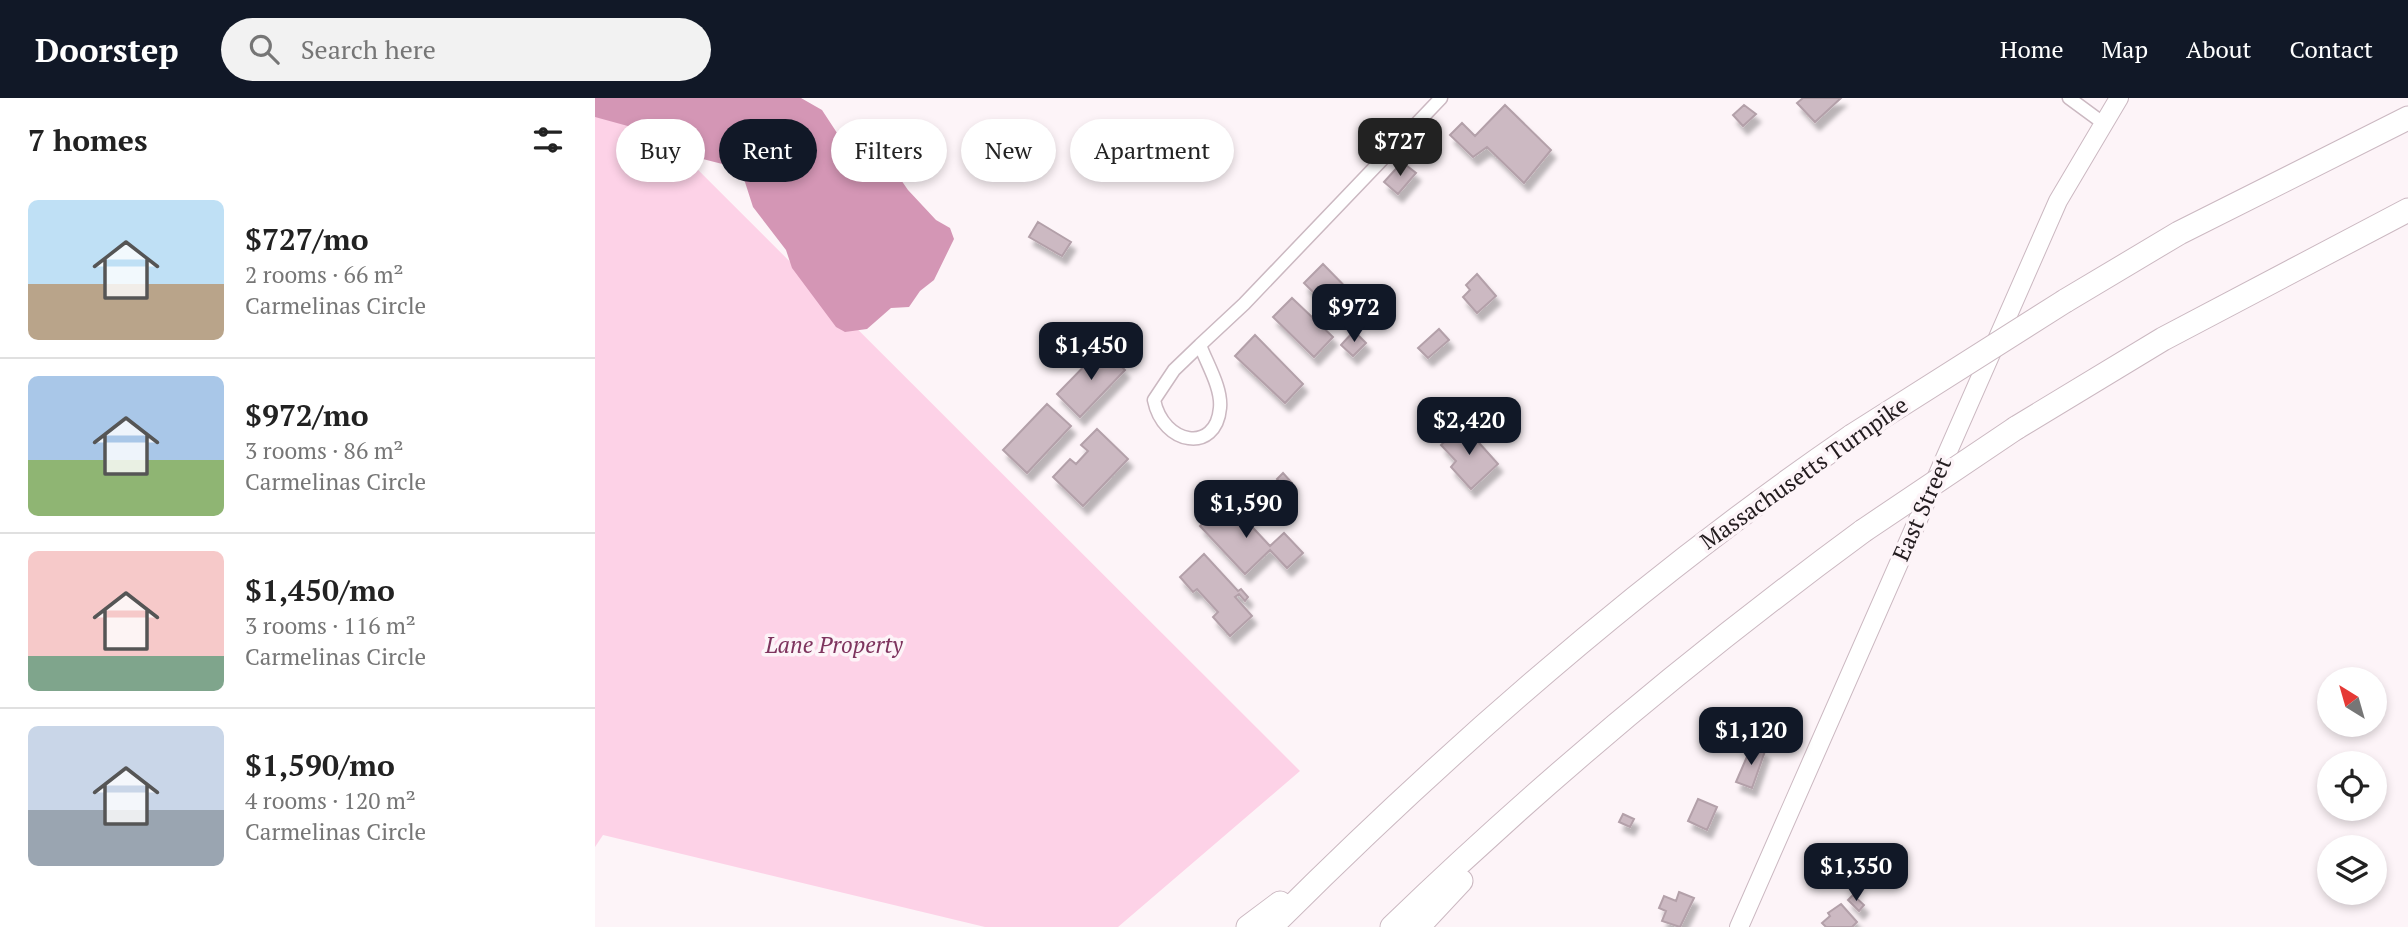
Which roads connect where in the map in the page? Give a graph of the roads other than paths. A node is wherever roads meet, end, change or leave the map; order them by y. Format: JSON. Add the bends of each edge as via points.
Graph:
{"nodes":[{"id":1,"x":1441,"y":98,"type":"edge"},
{"id":2,"x":2069,"y":98,"type":"edge"},
{"id":3,"x":2119,"y":98,"type":"edge"},
{"id":4,"x":2408,"y":117,"type":"edge"},
{"id":5,"x":2103,"y":123,"type":"junction"},
{"id":6,"x":2408,"y":210,"type":"edge"},
{"id":7,"x":1200,"y":345,"type":"junction"},
{"id":8,"x":1593,"y":743,"type":"junction"},
{"id":9,"x":1346,"y":851,"type":"junction"},
{"id":10,"x":1248,"y":927,"type":"edge"},
{"id":11,"x":1271,"y":927,"type":"edge"},
{"id":12,"x":1392,"y":927,"type":"edge"},
{"id":13,"x":1418,"y":927,"type":"edge"},
{"id":14,"x":1739,"y":927,"type":"edge"}],
"edges":[{"from":1,"to":7,"type":"street"},
{"from":2,"to":5,"type":"street"},
{"from":3,"to":5,"type":"main road","name":"East Street"},
{"from":4,"to":9,"type":"highway","name":"Massachusetts Turnpike","bridge":true,"via":[[2179,233],[1852,436],[1602,624],[1443,760]]},
{"from":5,"to":14,"type":"main road","name":"East Street","via":[[2058,201],[2005,318]]},
{"from":6,"to":8,"type":"highway","bridge":true,"via":[[2163,339],[2016,428],[1863,531],[1719,639]]},
{"from":7,"to":7,"type":"street","via":[[1220,406],[1217,422],[1193,439],[1176,436],[1165,427],[1154,400],[1174,370]]},
{"from":8,"to":12,"type":"highway","via":[[1475,846]]},
{"from":8,"to":13,"type":"highway"},
{"from":9,"to":10,"type":"highway"},
{"from":9,"to":11,"type":"highway","name":"Massachusetts Turnpike"}]}
